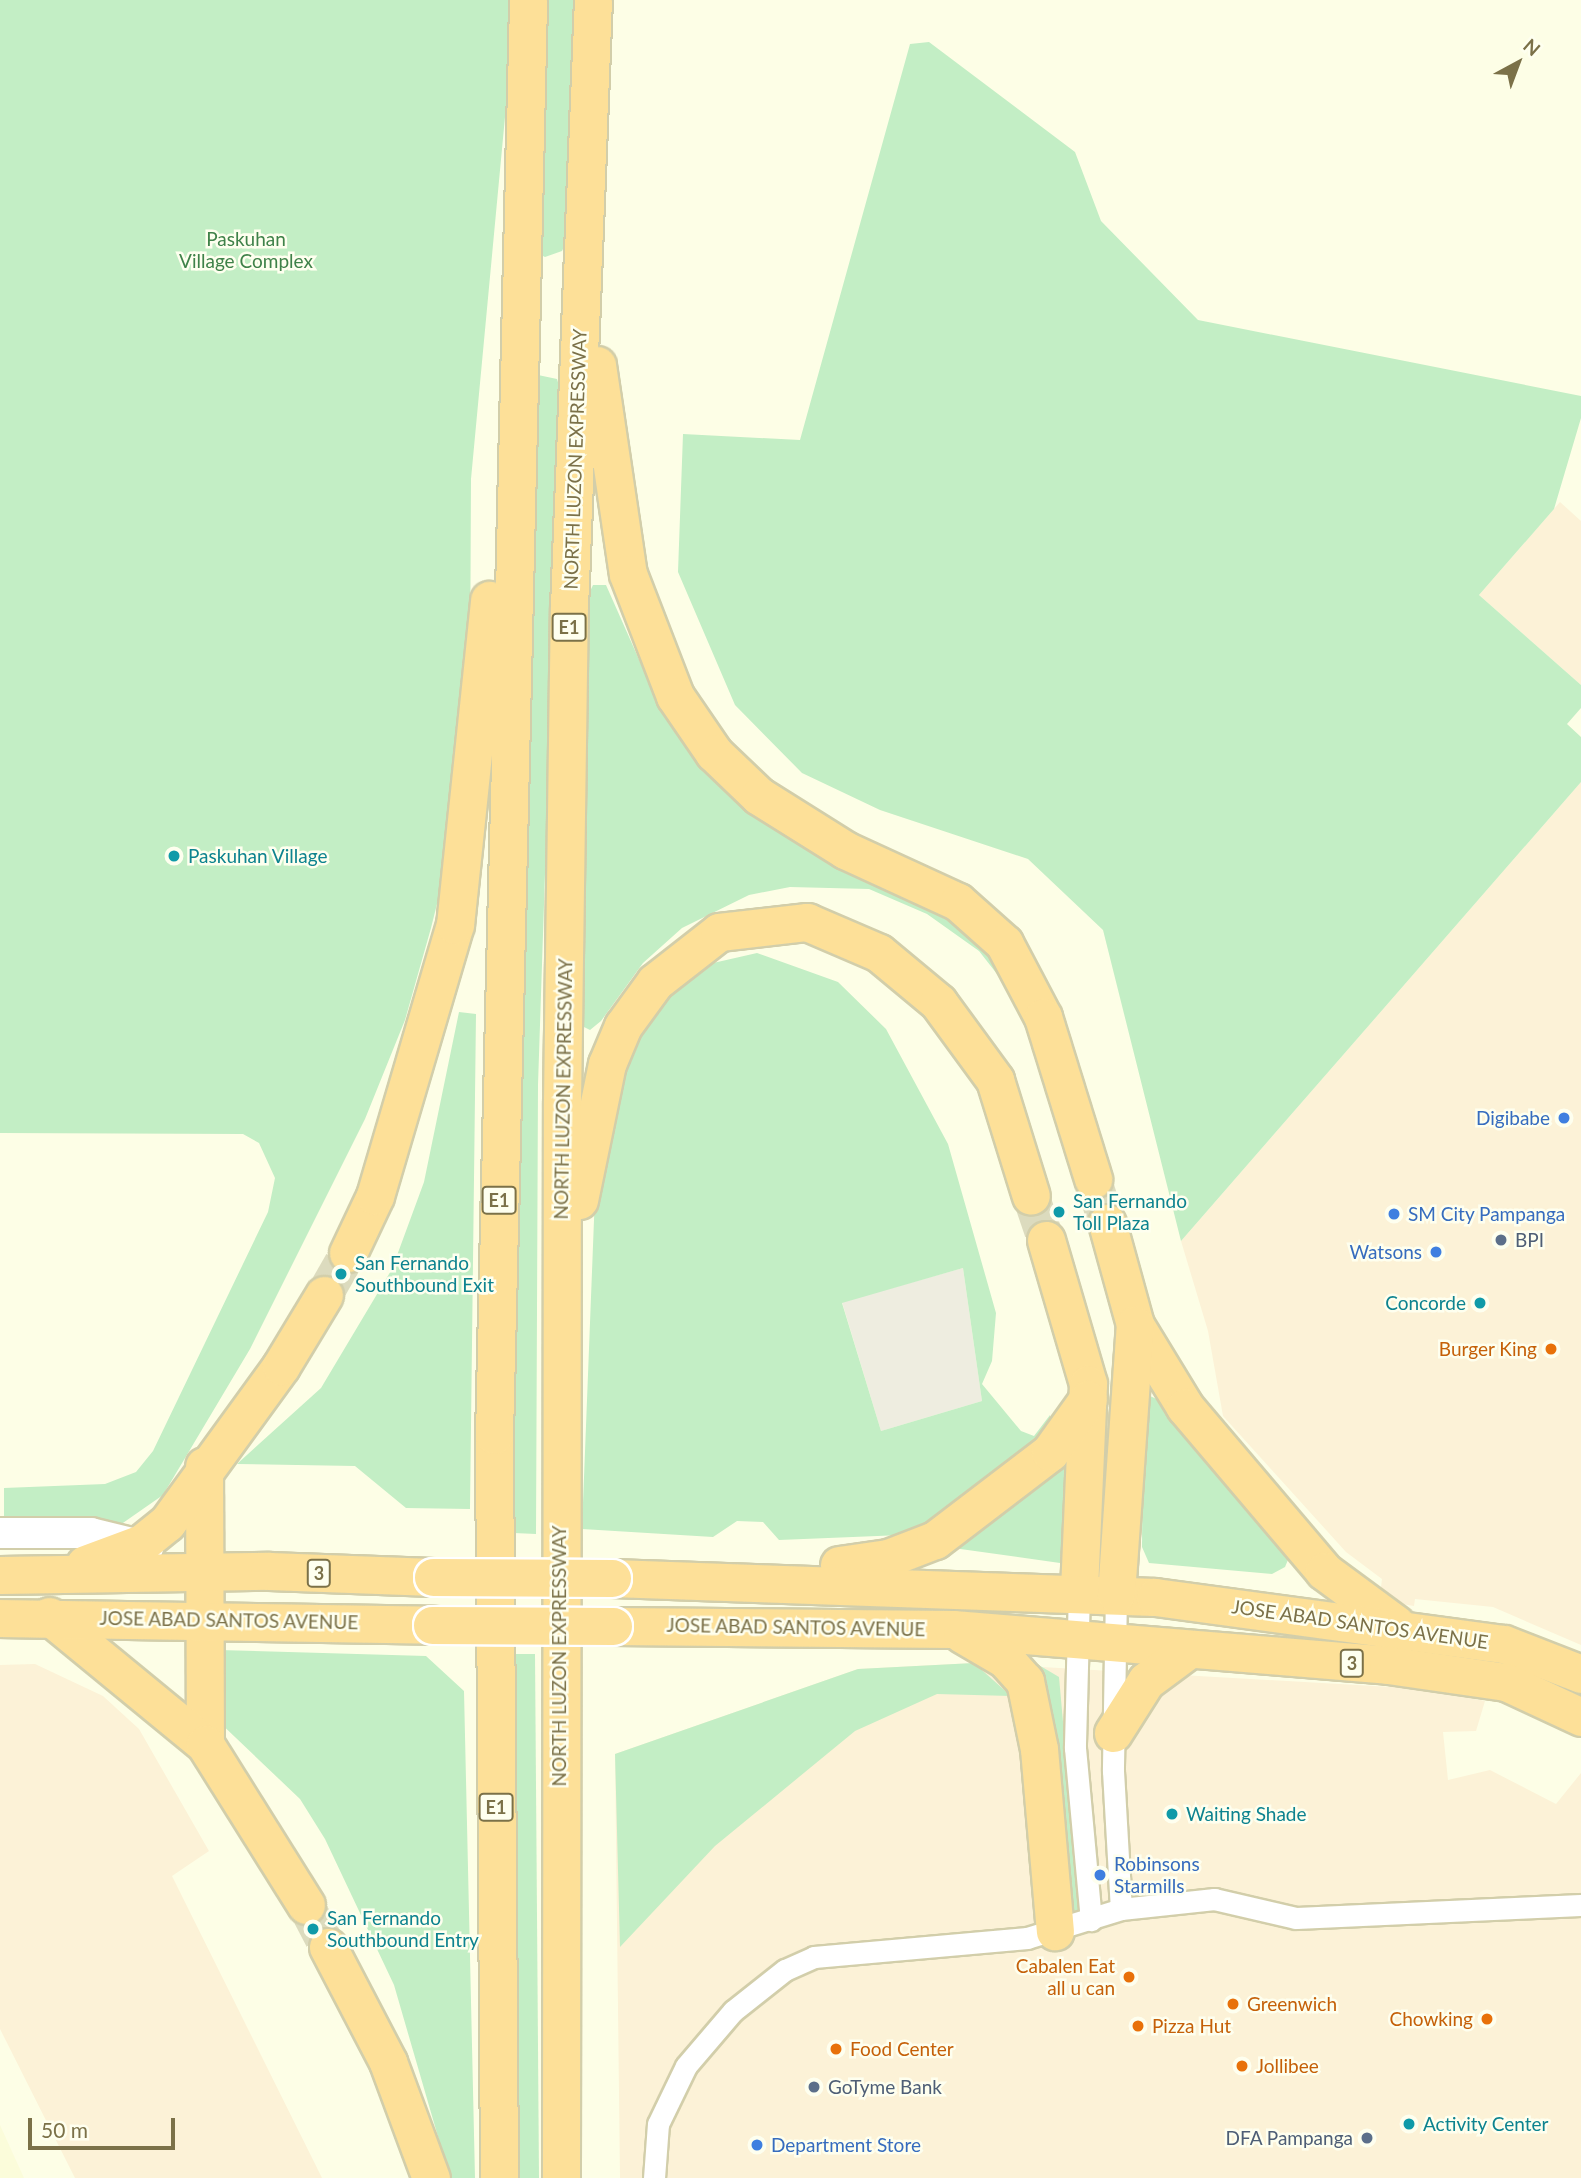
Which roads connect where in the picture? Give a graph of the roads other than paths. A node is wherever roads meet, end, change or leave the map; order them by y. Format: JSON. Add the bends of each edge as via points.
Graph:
{"nodes":[{"id":1,"x":528,"y":0,"type":"edge"},
{"id":2,"x":593,"y":0,"type":"edge"},
{"id":3,"x":582,"y":236,"type":"junction"},
{"id":4,"x":519,"y":278,"type":"junction"},
{"id":5,"x":1093,"y":1179,"type":"tunnel mouth"},
{"id":6,"x":1031,"y":1196,"type":"tunnel mouth"},
{"id":7,"x":1107,"y":1223,"type":"tunnel mouth"},
{"id":8,"x":1046,"y":1240,"type":"tunnel mouth"},
{"id":9,"x":348,"y":1253,"type":"tunnel mouth"},
{"id":10,"x":324,"y":1295,"type":"tunnel mouth"},
{"id":11,"x":1135,"y":1325,"type":"junction"},
{"id":12,"x":559,"y":1347,"type":"junction"},
{"id":13,"x":1088,"y":1399,"type":"junction"},
{"id":14,"x":204,"y":1466,"type":"junction"},
{"id":15,"x":0,"y":1533,"type":"edge"},
{"id":16,"x":132,"y":1540,"type":"junction"},
{"id":17,"x":193,"y":1572,"type":"junction"},
{"id":18,"x":61,"y":1573,"type":"junction"},
{"id":19,"x":0,"y":1575,"type":"edge"},
{"id":20,"x":733,"y":1581,"type":"junction"},
{"id":21,"x":1079,"y":1591,"type":"junction"},
{"id":22,"x":1116,"y":1594,"type":"junction"},
{"id":23,"x":49,"y":1616,"type":"junction"},
{"id":24,"x":0,"y":1618,"type":"edge"},
{"id":25,"x":204,"y":1620,"type":"junction"},
{"id":26,"x":953,"y":1629,"type":"junction"},
{"id":27,"x":1406,"y":1630,"type":"junction"},
{"id":28,"x":1076,"y":1638,"type":"junction"},
{"id":29,"x":1115,"y":1642,"type":"junction"},
{"id":30,"x":1188,"y":1650,"type":"junction"},
{"id":31,"x":1581,"y":1674,"type":"edge"},
{"id":32,"x":1581,"y":1717,"type":"edge"},
{"id":33,"x":1113,"y":1733,"type":"junction"},
{"id":34,"x":205,"y":1744,"type":"junction"},
{"id":35,"x":306,"y":1905,"type":"tunnel mouth"},
{"id":36,"x":1581,"y":1905,"type":"edge"},
{"id":37,"x":1121,"y":1909,"type":"junction"},
{"id":38,"x":1091,"y":1920,"type":"junction"},
{"id":39,"x":1055,"y":1931,"type":"junction"},
{"id":40,"x":328,"y":1947,"type":"tunnel mouth"},
{"id":41,"x":431,"y":2178,"type":"edge"},
{"id":42,"x":499,"y":2178,"type":"edge"},
{"id":43,"x":561,"y":2178,"type":"edge"},
{"id":44,"x":654,"y":2178,"type":"edge"}],
"edges":[{"from":1,"to":4,"type":"highway","number":"E1"},
{"from":2,"to":3,"type":"highway","name":"NORTH LUZON EXPRESSWAY","number":"E1"},
{"from":3,"to":5,"type":"highway","via":[[619,534],[676,696],[714,753],[760,796],[845,850],[958,902],[1004,943],[1043,1017]]},
{"from":3,"to":12,"type":"highway","name":"NORTH LUZON EXPRESSWAY","number":"E1"},
{"from":4,"to":9,"type":"highway","via":[[466,861],[445,962],[402,1107],[375,1196]]},
{"from":4,"to":42,"type":"highway","number":"E1","via":[[494,1435]]},
{"from":6,"to":12,"type":"highway","via":[[995,1080],[938,1002],[879,953],[833,928],[783,923],[719,932],[655,982],[623,1026],[607,1064],[590,1132]]},
{"from":7,"to":11,"type":"highway"},
{"from":8,"to":13,"type":"highway","via":[[1080,1346]]},
{"from":10,"to":14,"type":"highway","via":[[281,1366]]},
{"from":11,"to":22,"type":"highway"},
{"from":11,"to":27,"type":"highway","via":[[1185,1406],[1305,1551],[1354,1598]]},
{"from":12,"to":43,"type":"highway","name":"NORTH LUZON EXPRESSWAY","number":"E1"},
{"from":13,"to":20,"type":"highway","via":[[1050,1452],[935,1541],[888,1558]]},
{"from":13,"to":21,"type":"highway"},
{"from":14,"to":16,"type":"highway","via":[[167,1523]]},
{"from":14,"to":17,"type":"highway"},
{"from":15,"to":16,"type":"main road"},
{"from":16,"to":17,"type":"main road"},
{"from":16,"to":18,"type":"highway"},
{"from":17,"to":18,"type":"highway","name":"JOSE ABAD SANTOS AVENUE","number":"3"},
{"from":17,"to":20,"type":"highway","name":"JOSE ABAD SANTOS AVENUE","number":"3","bridge":true},
{"from":17,"to":25,"type":"highway"},
{"from":18,"to":19,"type":"highway","name":"JOSE ABAD SANTOS AVENUE","number":"3"},
{"from":20,"to":21,"type":"highway","name":"JOSE ABAD SANTOS AVENUE","number":"3"},
{"from":21,"to":22,"type":"highway","name":"JOSE ABAD SANTOS AVENUE","number":"3"},
{"from":21,"to":28,"type":"street"},
{"from":22,"to":27,"type":"highway","name":"JOSE ABAD SANTOS AVENUE","number":"3"},
{"from":22,"to":29,"type":"street"},
{"from":23,"to":24,"type":"highway","name":"JOSE ABAD SANTOS AVENUE","number":"3"},
{"from":23,"to":25,"type":"highway","name":"JOSE ABAD SANTOS AVENUE","number":"3"},
{"from":23,"to":34,"type":"highway"},
{"from":25,"to":26,"type":"highway","name":"JOSE ABAD SANTOS AVENUE","number":"3","bridge":true},
{"from":25,"to":34,"type":"highway"},
{"from":26,"to":28,"type":"highway","name":"JOSE ABAD SANTOS AVENUE","number":"3"},
{"from":26,"to":39,"type":"highway","via":[[1005,1658],[1025,1681],[1039,1749]]},
{"from":27,"to":31,"type":"highway","name":"JOSE ABAD SANTOS AVENUE","number":"3","via":[[1504,1643]]},
{"from":28,"to":29,"type":"highway","name":"JOSE ABAD SANTOS AVENUE","number":"3"},
{"from":28,"to":38,"type":"street","via":[[1074,1748]]},
{"from":29,"to":30,"type":"highway","name":"JOSE ABAD SANTOS AVENUE","number":"3"},
{"from":29,"to":33,"type":"street"},
{"from":30,"to":32,"type":"highway","name":"JOSE ABAD SANTOS AVENUE","number":"3","via":[[1486,1677],[1527,1689]]},
{"from":30,"to":33,"type":"highway","via":[[1146,1681]]},
{"from":33,"to":37,"type":"street"},
{"from":34,"to":35,"type":"highway"},
{"from":36,"to":37,"type":"street","via":[[1352,1918],[1296,1918],[1214,1899]]},
{"from":37,"to":38,"type":"street"},
{"from":38,"to":39,"type":"street"},
{"from":39,"to":44,"type":"street","via":[[814,1957],[785,1970],[733,2011],[686,2066],[658,2124]]},
{"from":40,"to":41,"type":"highway","via":[[388,2062]]}]}
